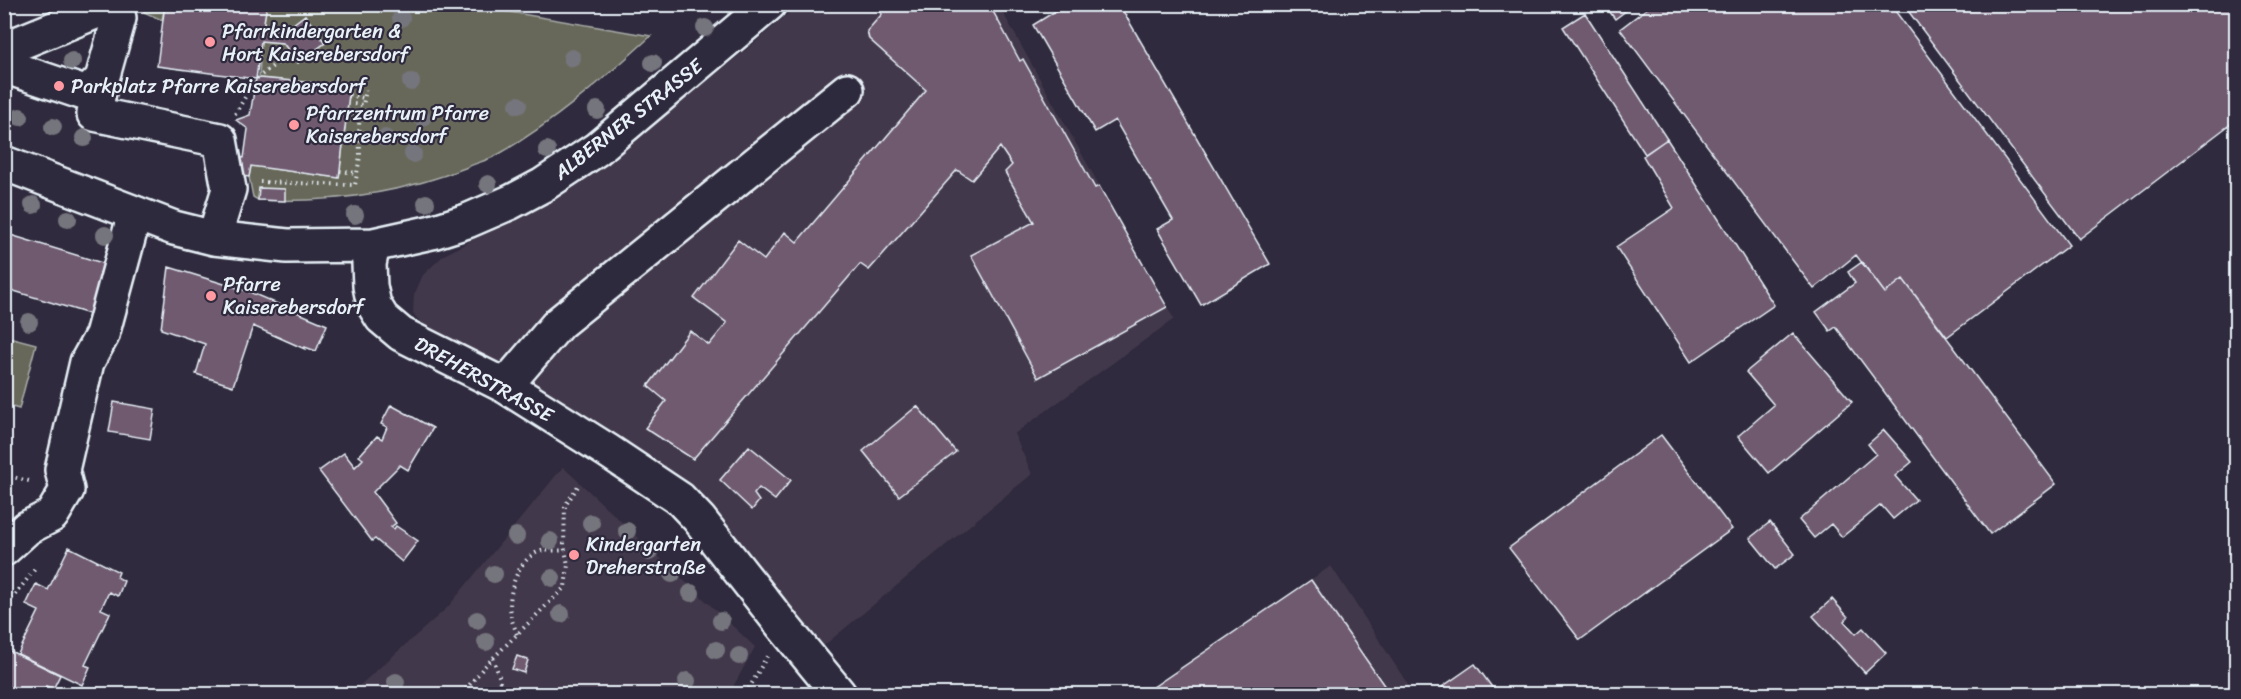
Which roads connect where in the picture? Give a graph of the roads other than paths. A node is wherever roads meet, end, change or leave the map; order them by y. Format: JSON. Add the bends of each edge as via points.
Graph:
{"nodes":[{"id":1,"x":769,"y":4,"type":"edge"},
{"id":2,"x":4,"y":49,"type":"edge"},
{"id":3,"x":4,"y":66,"type":"edge"},
{"id":4,"x":102,"y":80,"type":"junction"},
{"id":5,"x":847,"y":90,"type":"dead end"},
{"id":6,"x":4,"y":164,"type":"edge"},
{"id":7,"x":135,"y":213,"type":"junction"},
{"id":8,"x":214,"y":238,"type":"junction"},
{"id":9,"x":373,"y":245,"type":"junction"},
{"id":10,"x":505,"y":386,"type":"junction"},
{"id":11,"x":4,"y":549,"type":"edge"},
{"id":12,"x":839,"y":694,"type":"edge"}],
"edges":[{"from":1,"to":9,"type":"street","name":"ALBERNER STRASSE","via":[[597,149],[543,185],[467,221]]},
{"from":2,"to":4,"type":"street","via":[[105,8],[119,18]]},
{"from":3,"to":4,"type":"street","via":[[87,94]]},
{"from":4,"to":8,"type":"street","via":[[94,114],[220,140],[229,189]]},
{"from":5,"to":10,"type":"street","via":[[559,323]]},
{"from":6,"to":7,"type":"street"},
{"from":7,"to":8,"type":"street"},
{"from":7,"to":11,"type":"street","via":[[102,335],[87,362],[62,470],[67,490],[52,515],[27,528]]},
{"from":8,"to":9,"type":"street","via":[[287,246]]},
{"from":9,"to":10,"type":"street","name":"DREHERSTRASSE","via":[[370,286],[382,318],[401,334]]},
{"from":10,"to":12,"type":"street","name":"DREHERSTRASSE","via":[[680,499]]}]}
